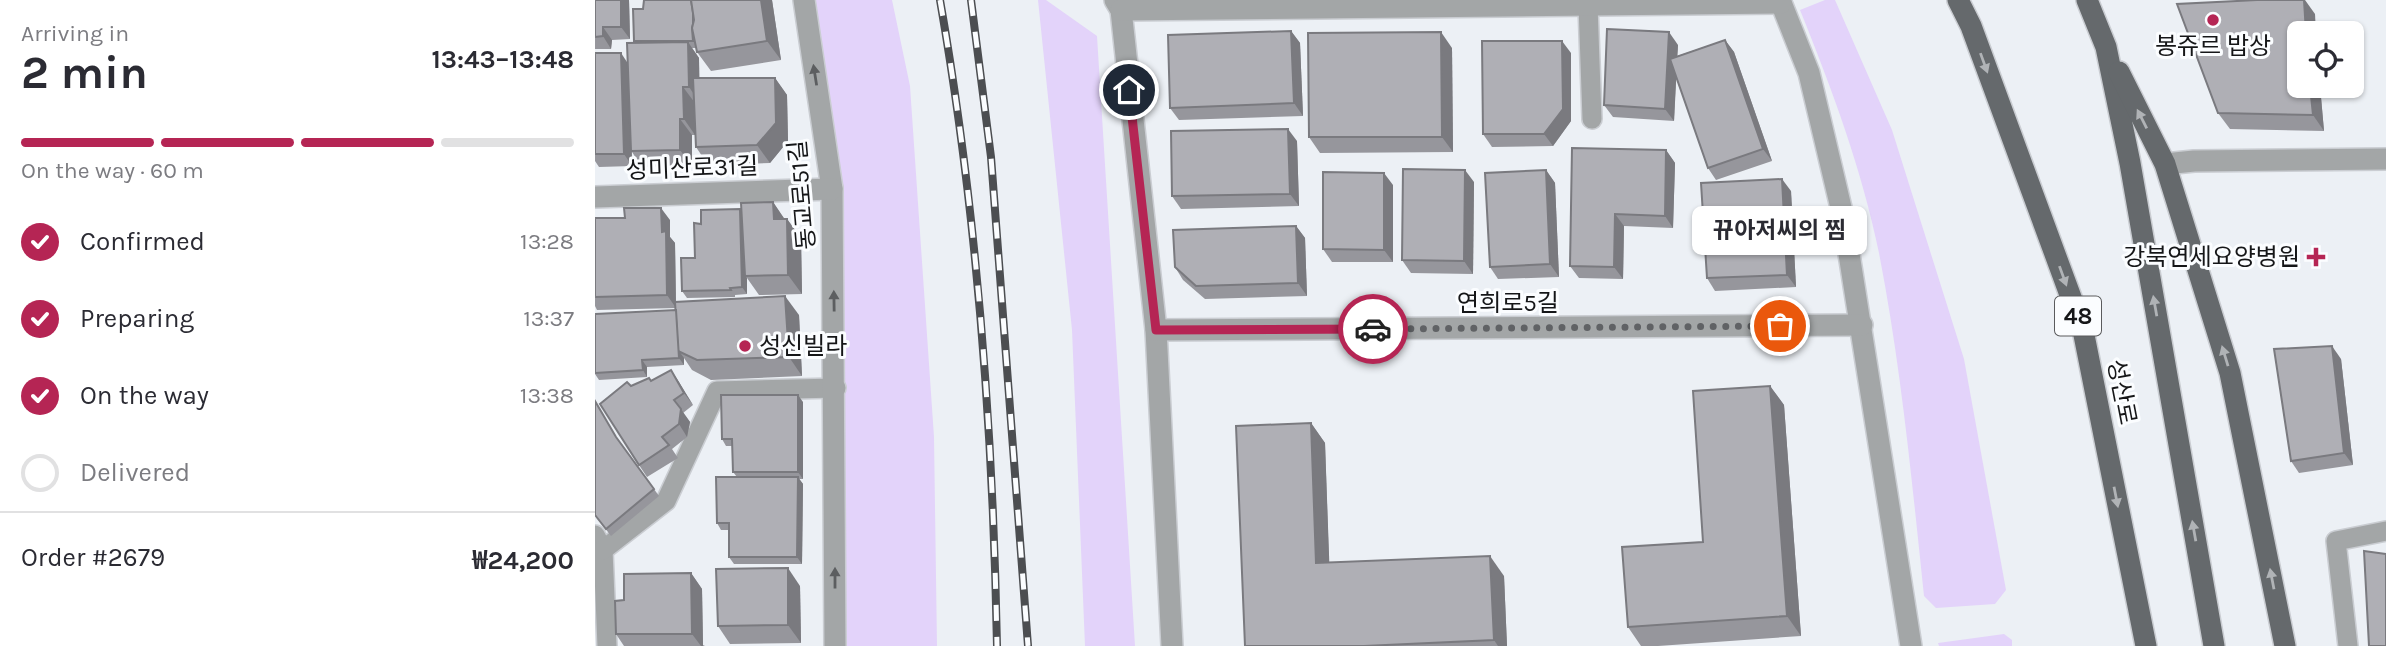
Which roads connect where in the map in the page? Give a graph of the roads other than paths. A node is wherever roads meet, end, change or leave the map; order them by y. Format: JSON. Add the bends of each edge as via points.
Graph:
{"nodes":[{"id":1,"x":804,"y":0,"type":"edge"},
{"id":2,"x":1958,"y":0,"type":"edge"},
{"id":3,"x":2087,"y":0,"type":"edge"},
{"id":4,"x":1781,"y":2,"type":"edge"},
{"id":5,"x":1118,"y":5,"type":"edge"},
{"id":6,"x":1588,"y":5,"type":"junction"},
{"id":7,"x":2106,"y":47,"type":"junction"},
{"id":8,"x":1592,"y":119,"type":"dead end"},
{"id":9,"x":2386,"y":159,"type":"edge"},
{"id":10,"x":2165,"y":164,"type":"junction"},
{"id":11,"x":832,"y":189,"type":"junction"},
{"id":12,"x":595,"y":197,"type":"edge"},
{"id":13,"x":1861,"y":325,"type":"junction"},
{"id":14,"x":1156,"y":330,"type":"junction"},
{"id":15,"x":836,"y":388,"type":"junction"},
{"id":16,"x":2386,"y":531,"type":"edge"},
{"id":17,"x":599,"y":542,"type":"edge"},
{"id":18,"x":607,"y":646,"type":"edge"},
{"id":19,"x":835,"y":646,"type":"edge"},
{"id":20,"x":1172,"y":646,"type":"edge"},
{"id":21,"x":1911,"y":646,"type":"edge"},
{"id":22,"x":2146,"y":646,"type":"edge"},
{"id":23,"x":2214,"y":646,"type":"edge"},
{"id":24,"x":2285,"y":646,"type":"edge"},
{"id":25,"x":2348,"y":646,"type":"edge"}],
"edges":[{"from":11,"to":1,"type":"street","name":"동교로51길","one_way":true},
{"from":2,"to":22,"type":"main road","name":"성산로","number":"48","one_way":true,"via":[[2083,330]]},
{"from":3,"to":7,"type":"main road","name":"성산로"},
{"from":4,"to":6,"type":"street"},
{"from":4,"to":13,"type":"street","via":[[1809,73],[1843,216]]},
{"from":5,"to":6,"type":"street"},
{"from":5,"to":14,"type":"street"},
{"from":6,"to":8,"type":"lane"},
{"from":10,"to":7,"type":"main road","one_way":true},
{"from":23,"to":7,"type":"main road","name":"성산로","one_way":true},
{"from":9,"to":10,"type":"street"},
{"from":24,"to":10,"type":"main road","one_way":true,"via":[[2230,373]]},
{"from":11,"to":12,"type":"street","name":"성미산로31길"},
{"from":15,"to":11,"type":"street","name":"동교로51길","one_way":true},
{"from":13,"to":14,"type":"street","name":"연희로5길"},
{"from":13,"to":21,"type":"street"},
{"from":14,"to":20,"type":"street"},
{"from":15,"to":17,"type":"lane","via":[[717,391],[666,501]]},
{"from":19,"to":15,"type":"street","name":"동교로51길","one_way":true},
{"from":16,"to":25,"type":"lane","via":[[2336,541]]},
{"from":17,"to":18,"type":"lane"}]}
